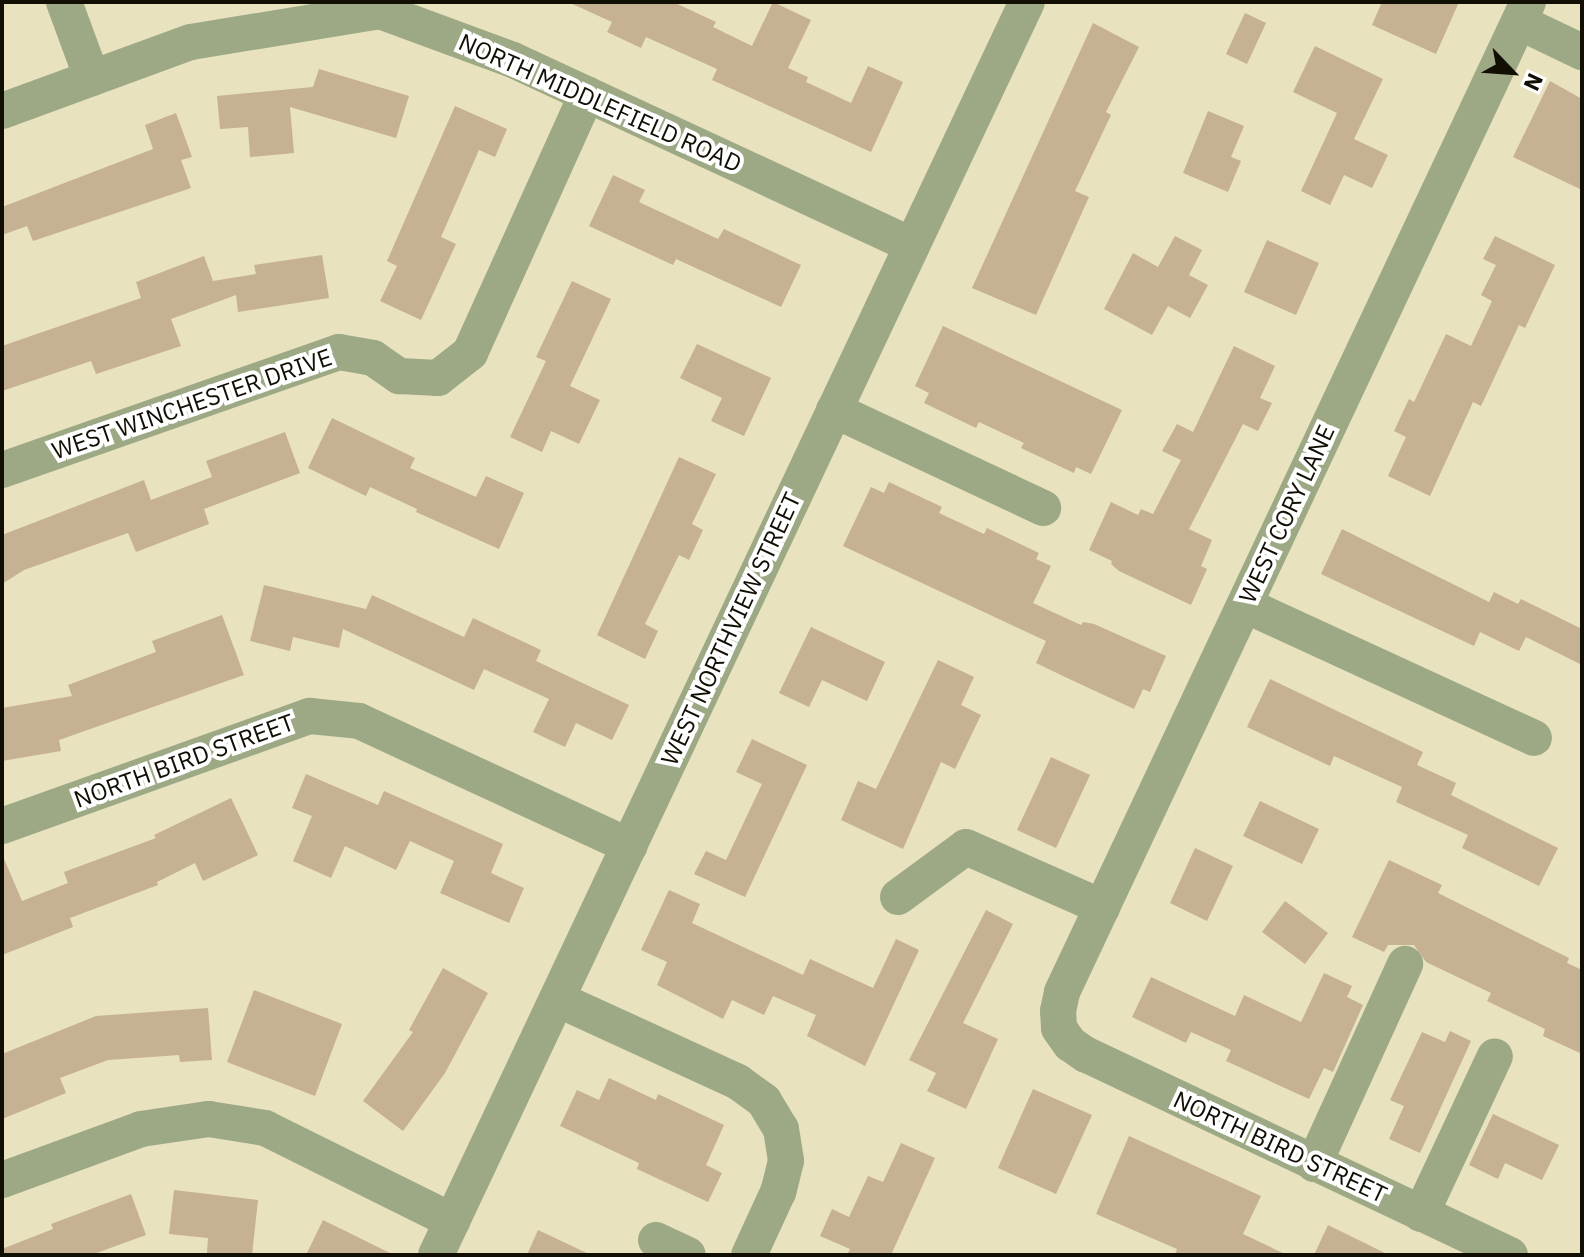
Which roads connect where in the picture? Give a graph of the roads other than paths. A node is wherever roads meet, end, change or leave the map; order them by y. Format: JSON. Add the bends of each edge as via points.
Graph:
{"nodes":[{"id":1,"x":64,"y":2,"type":"edge"},
{"id":2,"x":1027,"y":2,"type":"edge"},
{"id":3,"x":380,"y":6,"type":"edge"},
{"id":4,"x":1523,"y":12,"type":"edge"},
{"id":5,"x":1582,"y":52,"type":"edge"},
{"id":6,"x":92,"y":78,"type":"junction"},
{"id":7,"x":587,"y":94,"type":"junction"},
{"id":8,"x":2,"y":111,"type":"edge"},
{"id":9,"x":912,"y":245,"type":"junction"},
{"id":10,"x":834,"y":410,"type":"junction"},
{"id":11,"x":2,"y":470,"type":"edge"},
{"id":12,"x":1043,"y":508,"type":"dead end"},
{"id":13,"x":1245,"y":605,"type":"junction"},
{"id":14,"x":1534,"y":738,"type":"dead end"},
{"id":15,"x":2,"y":826,"type":"edge"},
{"id":16,"x":629,"y":846,"type":"junction"},
{"id":17,"x":898,"y":897,"type":"dead end"},
{"id":18,"x":1102,"y":907,"type":"junction"},
{"id":19,"x":1405,"y":964,"type":"dead end"},
{"id":20,"x":557,"y":999,"type":"junction"},
{"id":21,"x":1059,"y":1028,"type":"joint"},
{"id":22,"x":1495,"y":1056,"type":"dead end"},
{"id":23,"x":1314,"y":1164,"type":"junction"},
{"id":24,"x":2,"y":1180,"type":"edge"},
{"id":25,"x":1421,"y":1214,"type":"junction"},
{"id":26,"x":452,"y":1221,"type":"junction"},
{"id":27,"x":436,"y":1255,"type":"edge"},
{"id":28,"x":749,"y":1255,"type":"edge"},
{"id":29,"x":1510,"y":1255,"type":"edge"}],
"edges":[{"from":1,"to":6,"type":"street"},
{"from":2,"to":9,"type":"street","name":"WEST NORTHVIEW STREET"},
{"from":3,"to":6,"type":"street","name":"NORTH MIDDLEFIELD ROAD","via":[[191,42]]},
{"from":3,"to":7,"type":"street","name":"NORTH MIDDLEFIELD ROAD"},
{"from":4,"to":5,"type":"street"},
{"from":4,"to":13,"type":"street","name":"WEST CORY LANE"},
{"from":6,"to":8,"type":"street","name":"NORTH MIDDLEFIELD ROAD"},
{"from":7,"to":9,"type":"street","name":"NORTH MIDDLEFIELD ROAD"},
{"from":7,"to":11,"type":"street","name":"WEST WINCHESTER DRIVE","via":[[470,353],[438,378],[399,376],[373,358],[339,352]]},
{"from":9,"to":10,"type":"street","name":"WEST NORTHVIEW STREET"},
{"from":10,"to":12,"type":"street"},
{"from":10,"to":16,"type":"street","name":"WEST NORTHVIEW STREET"},
{"from":13,"to":14,"type":"street"},
{"from":13,"to":18,"type":"street","name":"WEST CORY LANE"},
{"from":15,"to":16,"type":"street","name":"NORTH BIRD STREET","via":[[310,716],[359,721]]},
{"from":16,"to":20,"type":"street","name":"WEST NORTHVIEW STREET"},
{"from":17,"to":18,"type":"street","via":[[966,847]]},
{"from":18,"to":21,"type":"street","name":"WEST CORY LANE","via":[[1062,992]]},
{"from":19,"to":23,"type":"street"},
{"from":20,"to":26,"type":"street","name":"WEST NORTHVIEW STREET"},
{"from":20,"to":28,"type":"street","via":[[738,1082],[764,1101],[781,1129],[786,1161]]},
{"from":21,"to":23,"type":"street","name":"NORTH BIRD STREET","via":[[1086,1055]]},
{"from":22,"to":25,"type":"street"},
{"from":23,"to":25,"type":"street","name":"NORTH BIRD STREET"},
{"from":24,"to":26,"type":"street","via":[[141,1129],[209,1119],[265,1128]]},
{"from":25,"to":29,"type":"street","name":"NORTH BIRD STREET"},
{"from":26,"to":27,"type":"street","name":"WEST NORTHVIEW STREET"}]}
